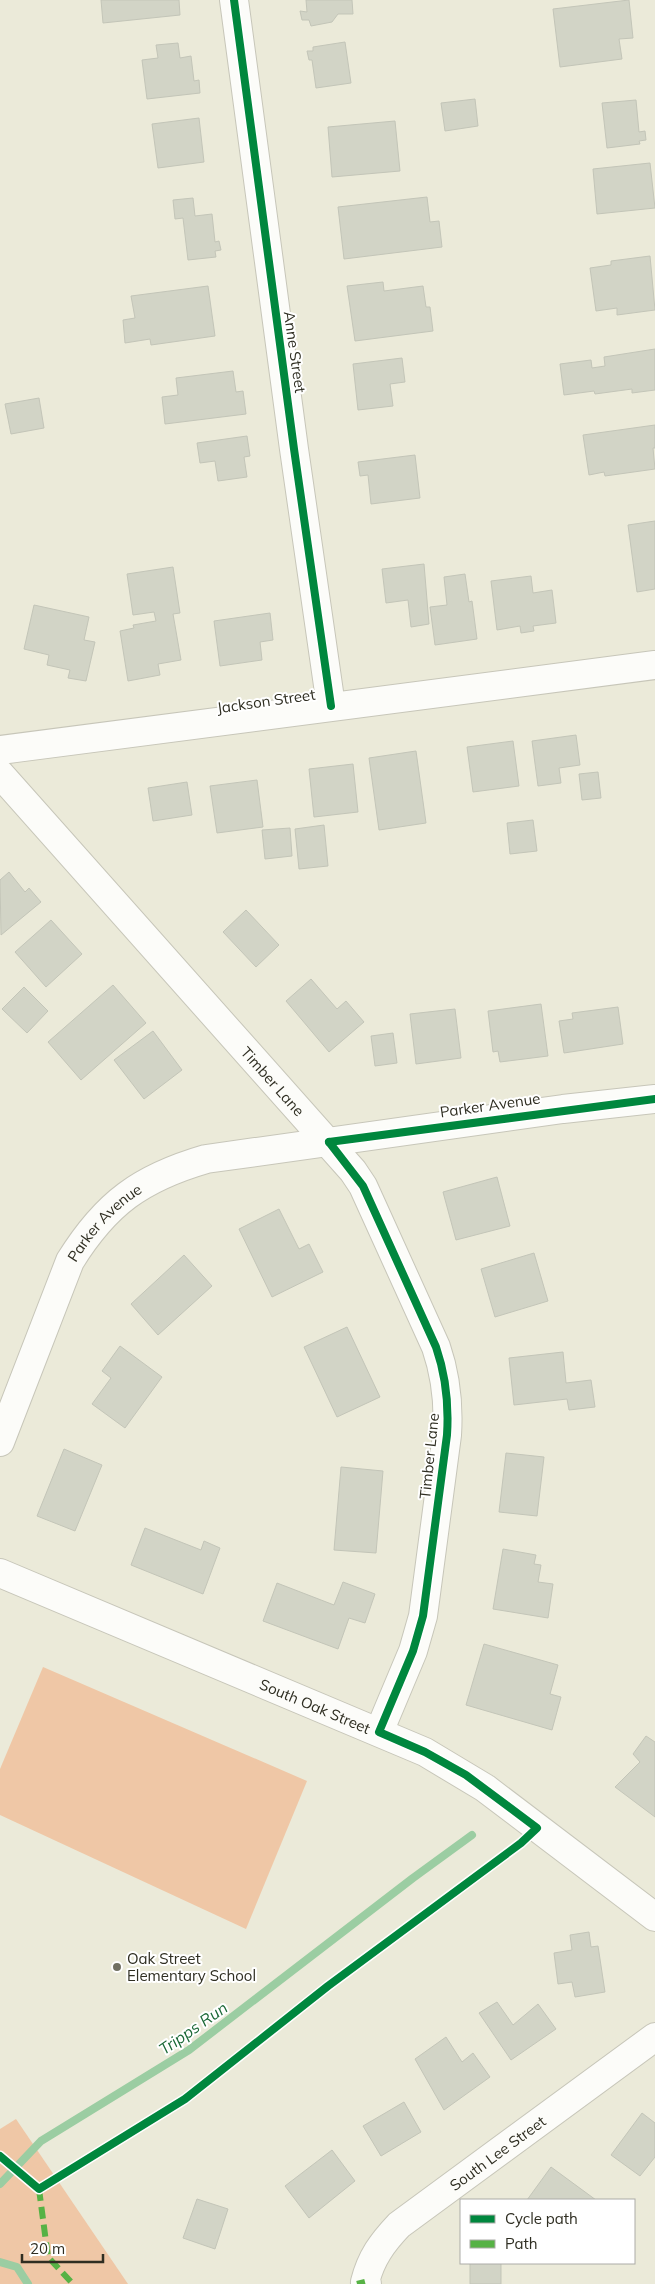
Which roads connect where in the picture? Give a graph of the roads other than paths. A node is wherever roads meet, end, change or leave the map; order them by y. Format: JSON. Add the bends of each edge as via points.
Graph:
{"nodes":[{"id":1,"x":234,"y":0,"type":"edge"},
{"id":2,"x":655,"y":665,"type":"edge"},
{"id":3,"x":330,"y":706,"type":"junction"},
{"id":4,"x":0,"y":750,"type":"edge"},
{"id":5,"x":0,"y":774,"type":"edge"},
{"id":6,"x":655,"y":1099,"type":"edge"},
{"id":7,"x":329,"y":1142,"type":"junction"},
{"id":8,"x":0,"y":1442,"type":"edge"},
{"id":9,"x":0,"y":1572,"type":"edge"},
{"id":10,"x":379,"y":1732,"type":"junction"},
{"id":11,"x":655,"y":1917,"type":"edge"},
{"id":12,"x":655,"y":2037,"type":"edge"},
{"id":13,"x":367,"y":2284,"type":"edge"}],
"edges":[{"from":1,"to":3,"type":"street","name":"Anne Street"},
{"from":2,"to":3,"type":"street","name":"Jackson Street"},
{"from":3,"to":4,"type":"street","name":"Jackson Street"},
{"from":5,"to":7,"type":"street","name":"Timber Lane"},
{"from":6,"to":7,"type":"street","name":"Parker Avenue"},
{"from":7,"to":8,"type":"street","name":"Parker Avenue","via":[[206,1159],[181,1166],[141,1184],[113,1205],[85,1236],[70,1261]]},
{"from":7,"to":10,"type":"street","name":"Timber Lane","via":[[363,1186],[436,1347],[444,1373],[448,1407],[422,1616],[413,1651]]},
{"from":9,"to":10,"type":"street","name":"South Oak Street"},
{"from":10,"to":11,"type":"street","name":"South Oak Street","via":[[441,1761],[496,1797]]},
{"from":12,"to":13,"type":"street","name":"South Lee Street","via":[[399,2225],[381,2244],[370,2263],[364,2282]]}]}
